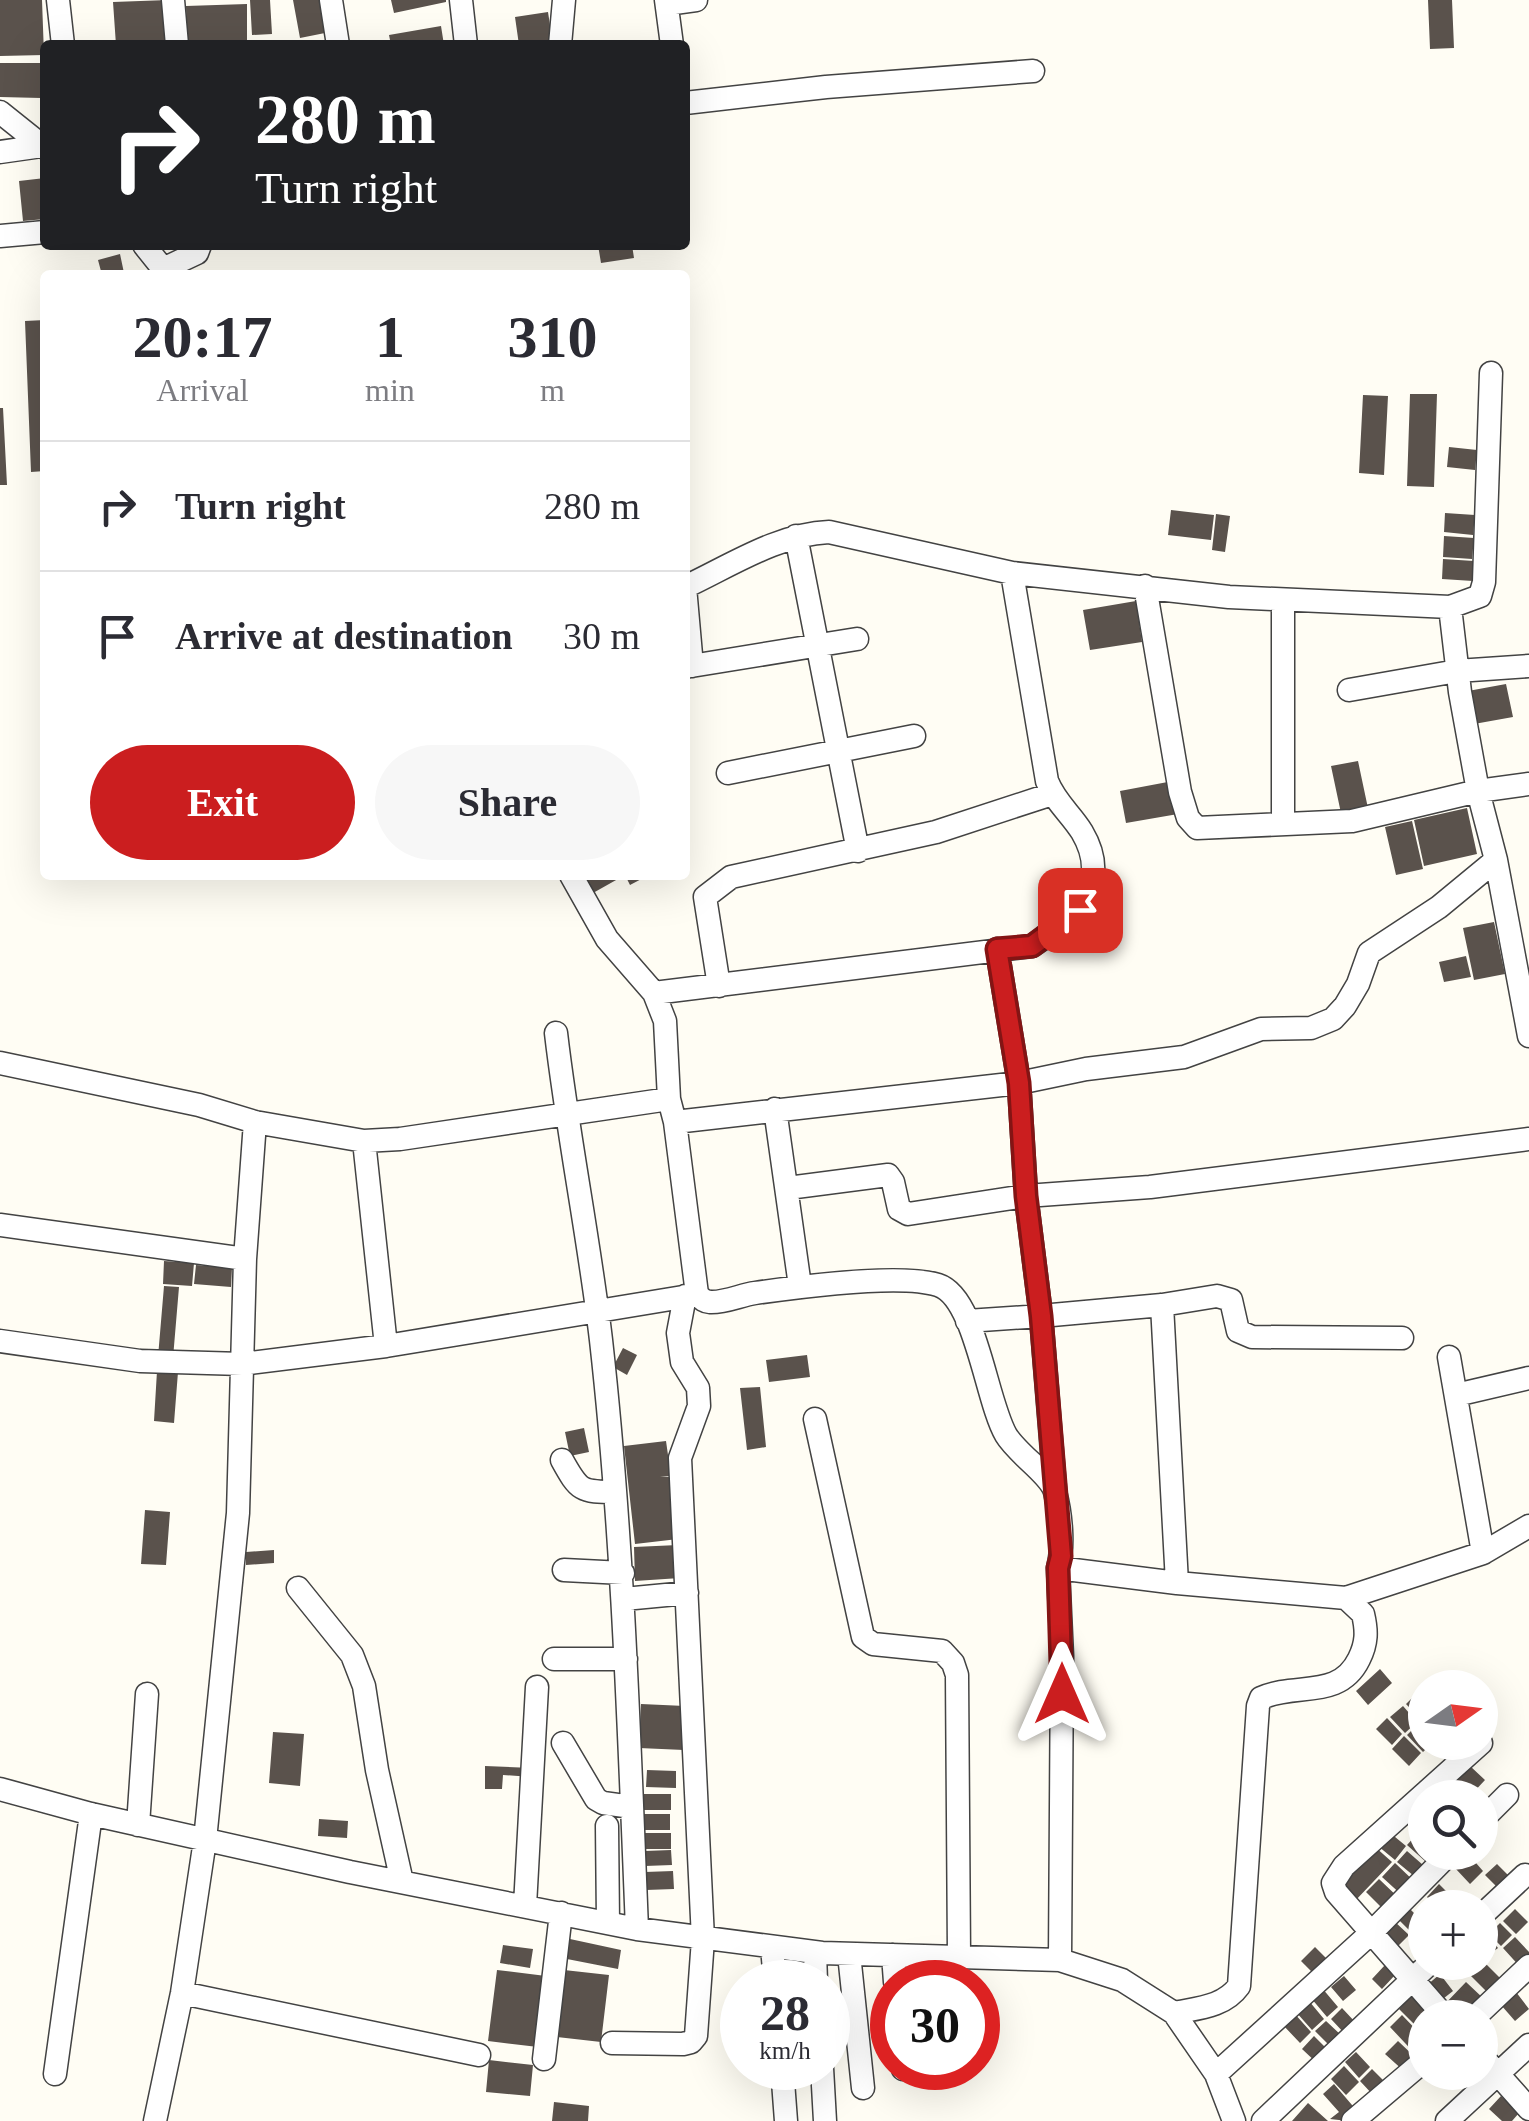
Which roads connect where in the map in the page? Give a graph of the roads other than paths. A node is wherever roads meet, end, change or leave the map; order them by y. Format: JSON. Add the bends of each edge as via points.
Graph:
{"nodes":[{"id":1,"x":58,"y":0,"type":"edge"},
{"id":2,"x":173,"y":0,"type":"edge"},
{"id":3,"x":331,"y":0,"type":"edge"},
{"id":4,"x":461,"y":0,"type":"edge"},
{"id":5,"x":564,"y":0,"type":"edge"},
{"id":6,"x":696,"y":0,"type":"edge"},
{"id":7,"x":666,"y":2,"type":"edge"},
{"id":8,"x":62,"y":40,"type":"edge"},
{"id":9,"x":177,"y":40,"type":"edge"},
{"id":10,"x":337,"y":40,"type":"edge"},
{"id":11,"x":465,"y":40,"type":"edge"},
{"id":12,"x":560,"y":40,"type":"edge"},
{"id":13,"x":671,"y":40,"type":"edge"},
{"id":14,"x":1033,"y":71,"type":"dead end"},
{"id":15,"x":690,"y":103,"type":"edge"},
{"id":16,"x":0,"y":112,"type":"edge"},
{"id":17,"x":40,"y":144,"type":"edge"},
{"id":18,"x":40,"y":147,"type":"edge"},
{"id":19,"x":0,"y":152,"type":"edge"},
{"id":20,"x":40,"y":232,"type":"edge"},
{"id":21,"x":0,"y":236,"type":"edge"},
{"id":22,"x":148,"y":250,"type":"edge"},
{"id":23,"x":198,"y":250,"type":"edge"},
{"id":24,"x":163,"y":270,"type":"edge"},
{"id":25,"x":168,"y":270,"type":"edge"},
{"id":26,"x":1492,"y":373,"type":"dead end"},
{"id":27,"x":796,"y":536,"type":"junction"},
{"id":28,"x":1012,"y":573,"type":"junction"},
{"id":29,"x":690,"y":585,"type":"edge"},
{"id":30,"x":1144,"y":586,"type":"junction"},
{"id":31,"x":1284,"y":600,"type":"junction"},
{"id":32,"x":1450,"y":607,"type":"junction"},
{"id":33,"x":857,"y":639,"type":"dead end"},
{"id":34,"x":818,"y":645,"type":"junction"},
{"id":35,"x":690,"y":666,"type":"edge"},
{"id":36,"x":1529,"y":666,"type":"edge"},
{"id":37,"x":1458,"y":672,"type":"junction"},
{"id":38,"x":1349,"y":690,"type":"dead end"},
{"id":39,"x":914,"y":736,"type":"dead end"},
{"id":40,"x":838,"y":751,"type":"junction"},
{"id":41,"x":728,"y":772,"type":"dead end"},
{"id":42,"x":1529,"y":784,"type":"edge"},
{"id":43,"x":1478,"y":791,"type":"junction"},
{"id":44,"x":1052,"y":794,"type":"junction"},
{"id":45,"x":1283,"y":822,"type":"junction"},
{"id":46,"x":858,"y":851,"type":"junction"},
{"id":47,"x":1496,"y":860,"type":"junction"},
{"id":48,"x":575,"y":880,"type":"edge"},
{"id":49,"x":997,"y":949,"type":"junction"},
{"id":50,"x":719,"y":986,"type":"junction"},
{"id":51,"x":654,"y":993,"type":"junction"},
{"id":52,"x":556,"y":1033,"type":"dead end"},
{"id":53,"x":1529,"y":1036,"type":"edge"},
{"id":54,"x":0,"y":1063,"type":"edge"},
{"id":55,"x":1019,"y":1083,"type":"junction"},
{"id":56,"x":672,"y":1110,"type":"junction"},
{"id":57,"x":775,"y":1110,"type":"junction"},
{"id":58,"x":566,"y":1116,"type":"junction"},
{"id":59,"x":255,"y":1122,"type":"junction"},
{"id":60,"x":1529,"y":1139,"type":"edge"},
{"id":61,"x":364,"y":1141,"type":"junction"},
{"id":62,"x":788,"y":1188,"type":"junction"},
{"id":63,"x":1026,"y":1196,"type":"junction"},
{"id":64,"x":0,"y":1225,"type":"edge"},
{"id":65,"x":245,"y":1258,"type":"junction"},
{"id":66,"x":800,"y":1286,"type":"junction"},
{"id":67,"x":691,"y":1295,"type":"junction"},
{"id":68,"x":1162,"y":1305,"type":"junction"},
{"id":69,"x":597,"y":1310,"type":"junction"},
{"id":70,"x":1041,"y":1316,"type":"junction"},
{"id":71,"x":967,"y":1321,"type":"junction"},
{"id":72,"x":1402,"y":1338,"type":"dead end"},
{"id":73,"x":0,"y":1341,"type":"edge"},
{"id":74,"x":386,"y":1346,"type":"junction"},
{"id":75,"x":1449,"y":1357,"type":"dead end"},
{"id":76,"x":242,"y":1364,"type":"junction"},
{"id":77,"x":1529,"y":1378,"type":"edge"},
{"id":78,"x":1456,"y":1395,"type":"junction"},
{"id":79,"x":815,"y":1419,"type":"dead end"},
{"id":80,"x":562,"y":1460,"type":"dead end"},
{"id":81,"x":1055,"y":1489,"type":"junction"},
{"id":82,"x":616,"y":1492,"type":"junction"},
{"id":83,"x":1529,"y":1526,"type":"edge"},
{"id":84,"x":1483,"y":1553,"type":"junction"},
{"id":85,"x":1058,"y":1568,"type":"junction"},
{"id":86,"x":564,"y":1570,"type":"dead end"},
{"id":87,"x":623,"y":1572,"type":"junction"},
{"id":88,"x":1176,"y":1583,"type":"junction"},
{"id":89,"x":298,"y":1588,"type":"dead end"},
{"id":90,"x":688,"y":1593,"type":"junction"},
{"id":91,"x":1346,"y":1598,"type":"junction"},
{"id":92,"x":624,"y":1599,"type":"junction"},
{"id":93,"x":554,"y":1659,"type":"dead end"},
{"id":94,"x":626,"y":1659,"type":"junction"},
{"id":95,"x":538,"y":1688,"type":"dead end"},
{"id":96,"x":147,"y":1694,"type":"dead end"},
{"id":97,"x":563,"y":1743,"type":"dead end"},
{"id":98,"x":1462,"y":1760,"type":"edge"},
{"id":99,"x":0,"y":1789,"type":"edge"},
{"id":100,"x":1507,"y":1794,"type":"dead end"},
{"id":101,"x":1498,"y":1803,"type":"edge"},
{"id":102,"x":632,"y":1807,"type":"junction"},
{"id":103,"x":91,"y":1814,"type":"junction"},
{"id":104,"x":138,"y":1825,"type":"junction"},
{"id":105,"x":607,"y":1826,"type":"dead end"},
{"id":106,"x":205,"y":1840,"type":"junction"},
{"id":107,"x":1432,"y":1870,"type":"edge"},
{"id":108,"x":1525,"y":1876,"type":"dead end"},
{"id":109,"x":402,"y":1882,"type":"junction"},
{"id":110,"x":1498,"y":1901,"type":"edge"},
{"id":111,"x":525,"y":1906,"type":"junction"},
{"id":112,"x":561,"y":1913,"type":"junction"},
{"id":113,"x":608,"y":1923,"type":"junction"},
{"id":114,"x":637,"y":1930,"type":"junction"},
{"id":115,"x":1371,"y":1933,"type":"junction"},
{"id":116,"x":703,"y":1939,"type":"junction"},
{"id":117,"x":772,"y":1947,"type":"junction"},
{"id":118,"x":814,"y":1952,"type":"junction"},
{"id":119,"x":849,"y":1954,"type":"junction"},
{"id":120,"x":892,"y":1955,"type":"junction"},
{"id":121,"x":959,"y":1956,"type":"junction"},
{"id":122,"x":773,"y":1960,"type":"edge"},
{"id":123,"x":815,"y":1960,"type":"edge"},
{"id":124,"x":893,"y":1960,"type":"edge"},
{"id":125,"x":1060,"y":1960,"type":"junction"},
{"id":126,"x":1529,"y":1966,"type":"edge"},
{"id":127,"x":1408,"y":1975,"type":"edge"},
{"id":128,"x":1412,"y":1980,"type":"joint"},
{"id":129,"x":182,"y":1992,"type":"junction"},
{"id":130,"x":1430,"y":2000,"type":"edge"},
{"id":131,"x":1493,"y":2000,"type":"edge"},
{"id":132,"x":1174,"y":2014,"type":"junction"},
{"id":133,"x":612,"y":2043,"type":"dead end"},
{"id":134,"x":1529,"y":2046,"type":"edge"},
{"id":135,"x":478,"y":2055,"type":"dead end"},
{"id":136,"x":544,"y":2059,"type":"dead end"},
{"id":137,"x":1498,"y":2072,"type":"edge"},
{"id":138,"x":55,"y":2074,"type":"dead end"},
{"id":139,"x":1216,"y":2074,"type":"junction"},
{"id":140,"x":1408,"y":2074,"type":"edge"},
{"id":141,"x":1498,"y":2074,"type":"edge"},
{"id":142,"x":863,"y":2088,"type":"dead end"},
{"id":143,"x":784,"y":2090,"type":"edge"},
{"id":144,"x":823,"y":2090,"type":"edge"},
{"id":145,"x":1479,"y":2090,"type":"edge"},
{"id":146,"x":1529,"y":2109,"type":"edge"},
{"id":147,"x":155,"y":2121,"type":"edge"},
{"id":148,"x":786,"y":2121,"type":"edge"},
{"id":149,"x":825,"y":2121,"type":"edge"},
{"id":150,"x":1234,"y":2121,"type":"edge"},
{"id":151,"x":1264,"y":2121,"type":"edge"},
{"id":152,"x":1353,"y":2121,"type":"edge"},
{"id":153,"x":1447,"y":2121,"type":"edge"}],
"edges":[{"from":1,"to":8,"type":"street"},
{"from":2,"to":9,"type":"street"},
{"from":3,"to":10,"type":"street"},
{"from":4,"to":11,"type":"street"},
{"from":5,"to":12,"type":"street"},
{"from":6,"to":7,"type":"street"},
{"from":7,"to":13,"type":"street"},
{"from":14,"to":15,"type":"street"},
{"from":16,"to":17,"type":"street"},
{"from":18,"to":19,"type":"street"},
{"from":20,"to":21,"type":"street"},
{"from":22,"to":24,"type":"street"},
{"from":23,"to":25,"type":"street"},
{"from":26,"to":32,"type":"street","via":[[1483,590]]},
{"from":27,"to":28,"type":"street","via":[[829,532]]},
{"from":27,"to":29,"type":"street"},
{"from":27,"to":34,"type":"street"},
{"from":28,"to":30,"type":"street"},
{"from":28,"to":44,"type":"street"},
{"from":30,"to":31,"type":"street"},
{"from":30,"to":45,"type":"street","via":[[1188,818],[1197,828]]},
{"from":31,"to":32,"type":"street"},
{"from":31,"to":45,"type":"street"},
{"from":32,"to":37,"type":"street"},
{"from":33,"to":34,"type":"street"},
{"from":34,"to":35,"type":"street"},
{"from":34,"to":40,"type":"street"},
{"from":36,"to":37,"type":"street"},
{"from":37,"to":38,"type":"street"},
{"from":37,"to":43,"type":"street"},
{"from":39,"to":40,"type":"street"},
{"from":40,"to":41,"type":"street"},
{"from":40,"to":46,"type":"street"},
{"from":42,"to":43,"type":"street"},
{"from":43,"to":45,"type":"street","via":[[1352,821]]},
{"from":43,"to":47,"type":"street"},
{"from":44,"to":46,"type":"street"},
{"from":44,"to":49,"type":"street","via":[[1085,836],[1092,871],[1088,893],[1080,910],[1032,946]]},
{"from":46,"to":50,"type":"street","via":[[731,877],[705,897]]},
{"from":47,"to":53,"type":"street"},
{"from":47,"to":55,"type":"street","via":[[1368,953],[1358,984],[1332,1020],[1310,1028],[1261,1029],[1184,1057]]},
{"from":48,"to":51,"type":"street","via":[[607,939]]},
{"from":49,"to":50,"type":"street"},
{"from":49,"to":55,"type":"street"},
{"from":50,"to":51,"type":"street"},
{"from":51,"to":56,"type":"street","via":[[664,1021]]},
{"from":52,"to":58,"type":"street"},
{"from":54,"to":59,"type":"street"},
{"from":55,"to":57,"type":"street"},
{"from":55,"to":63,"type":"street"},
{"from":56,"to":57,"type":"street"},
{"from":56,"to":58,"type":"street"},
{"from":56,"to":67,"type":"street"},
{"from":57,"to":62,"type":"street"},
{"from":58,"to":61,"type":"street"},
{"from":58,"to":69,"type":"street"},
{"from":59,"to":61,"type":"street"},
{"from":59,"to":65,"type":"street"},
{"from":60,"to":63,"type":"street","via":[[1150,1187]]},
{"from":61,"to":74,"type":"street"},
{"from":62,"to":63,"type":"street","via":[[888,1175],[908,1214]]},
{"from":62,"to":66,"type":"street"},
{"from":63,"to":70,"type":"street"},
{"from":64,"to":65,"type":"street"},
{"from":65,"to":76,"type":"street"},
{"from":66,"to":67,"type":"street","via":[[711,1302]]},
{"from":66,"to":71,"type":"street","via":[[940,1285],[955,1294]]},
{"from":67,"to":69,"type":"street"},
{"from":67,"to":90,"type":"street","via":[[678,1333],[699,1406],[680,1458]]},
{"from":68,"to":70,"type":"street"},
{"from":68,"to":72,"type":"street","via":[[1225,1297],[1238,1332],[1252,1337]]},
{"from":68,"to":88,"type":"street"},
{"from":69,"to":74,"type":"street"},
{"from":69,"to":82,"type":"street"},
{"from":70,"to":71,"type":"street"},
{"from":70,"to":81,"type":"street"},
{"from":71,"to":81,"type":"street","via":[[1004,1430]]},
{"from":73,"to":76,"type":"street","via":[[140,1361]]},
{"from":74,"to":76,"type":"street"},
{"from":75,"to":78,"type":"street"},
{"from":76,"to":106,"type":"street","via":[[238,1513]]},
{"from":77,"to":78,"type":"street"},
{"from":78,"to":84,"type":"street"},
{"from":79,"to":121,"type":"street","via":[[863,1637],[873,1644],[942,1651],[957,1676]]},
{"from":80,"to":82,"type":"street","via":[[585,1492]]},
{"from":81,"to":85,"type":"street"},
{"from":82,"to":87,"type":"street"},
{"from":83,"to":84,"type":"street"},
{"from":84,"to":91,"type":"street"},
{"from":85,"to":88,"type":"street"},
{"from":85,"to":125,"type":"street"},
{"from":86,"to":87,"type":"street"},
{"from":87,"to":92,"type":"street"},
{"from":88,"to":91,"type":"street"},
{"from":89,"to":109,"type":"street","via":[[352,1655],[364,1686]]},
{"from":90,"to":92,"type":"street"},
{"from":90,"to":116,"type":"street"},
{"from":91,"to":132,"type":"street","via":[[1363,1614],[1366,1629],[1366,1646],[1351,1676],[1274,1692],[1258,1706],[1238,1986],[1230,1998]]},
{"from":92,"to":94,"type":"street"},
{"from":93,"to":94,"type":"street"},
{"from":94,"to":102,"type":"street"},
{"from":95,"to":111,"type":"street"},
{"from":96,"to":104,"type":"street"},
{"from":97,"to":102,"type":"street","via":[[596,1799]]},
{"from":98,"to":115,"type":"street","via":[[1336,1875],[1336,1892]]},
{"from":99,"to":103,"type":"street"},
{"from":100,"to":101,"type":"street"},
{"from":102,"to":114,"type":"street"},
{"from":103,"to":104,"type":"street"},
{"from":103,"to":138,"type":"street"},
{"from":104,"to":106,"type":"street"},
{"from":105,"to":113,"type":"street"},
{"from":106,"to":109,"type":"street"},
{"from":106,"to":129,"type":"street"},
{"from":107,"to":115,"type":"street"},
{"from":108,"to":110,"type":"street"},
{"from":109,"to":111,"type":"street"},
{"from":111,"to":112,"type":"street"},
{"from":112,"to":113,"type":"street"},
{"from":112,"to":136,"type":"street"},
{"from":113,"to":114,"type":"street"},
{"from":114,"to":116,"type":"street"},
{"from":115,"to":127,"type":"street"},
{"from":115,"to":139,"type":"street"},
{"from":116,"to":117,"type":"street"},
{"from":116,"to":133,"type":"street","via":[[692,2042]]},
{"from":117,"to":118,"type":"street"},
{"from":117,"to":122,"type":"street"},
{"from":118,"to":119,"type":"street"},
{"from":118,"to":123,"type":"street"},
{"from":119,"to":120,"type":"street"},
{"from":119,"to":142,"type":"street"},
{"from":120,"to":121,"type":"street"},
{"from":120,"to":124,"type":"street"},
{"from":121,"to":125,"type":"street"},
{"from":125,"to":132,"type":"street","via":[[1122,1980]]},
{"from":126,"to":131,"type":"street"},
{"from":128,"to":130,"type":"street"},
{"from":128,"to":151,"type":"street"},
{"from":129,"to":135,"type":"street"},
{"from":129,"to":147,"type":"street"},
{"from":132,"to":139,"type":"street"},
{"from":134,"to":137,"type":"street"},
{"from":139,"to":150,"type":"street"},
{"from":140,"to":152,"type":"street"},
{"from":141,"to":146,"type":"street"},
{"from":143,"to":148,"type":"street"},
{"from":144,"to":149,"type":"street"},
{"from":145,"to":153,"type":"street"}]}
